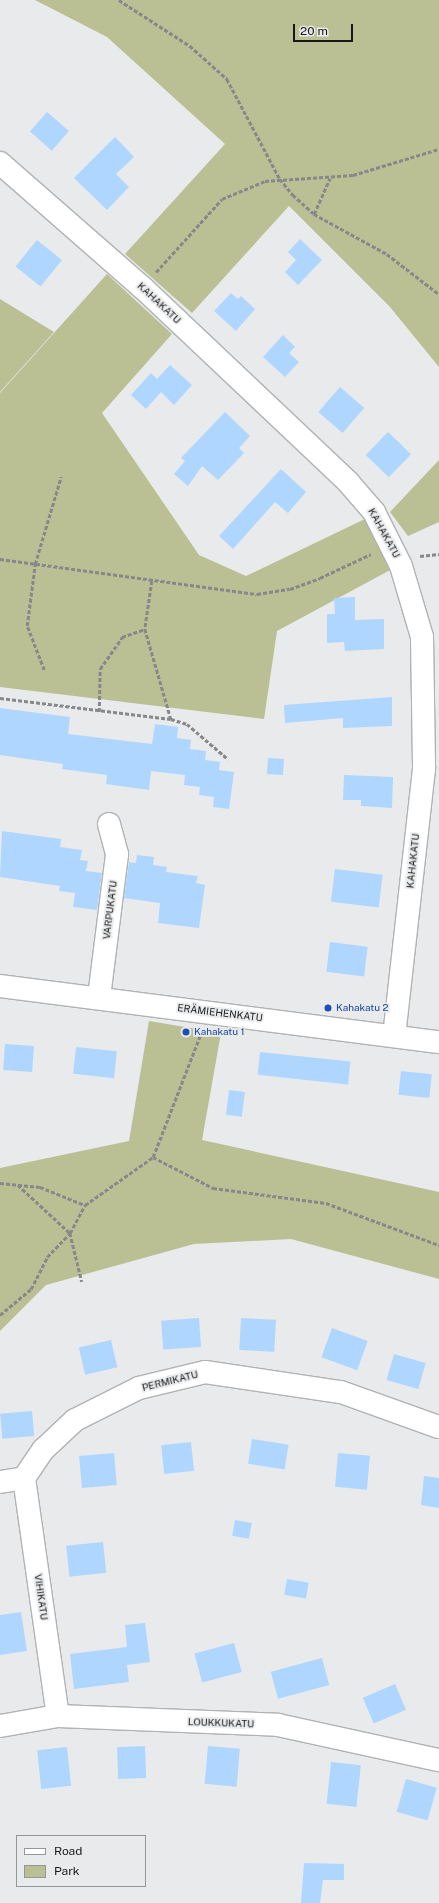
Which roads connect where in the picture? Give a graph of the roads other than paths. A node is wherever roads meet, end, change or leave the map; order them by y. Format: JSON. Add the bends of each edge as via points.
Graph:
{"nodes":[{"id":1,"x":0,"y":163,"type":"edge"},
{"id":2,"x":109,"y":824,"type":"dead end"},
{"id":3,"x":0,"y":986,"type":"edge"},
{"id":4,"x":98,"y":997,"type":"junction"},
{"id":5,"x":394,"y":1035,"type":"junction"},
{"id":6,"x":439,"y":1042,"type":"edge"},
{"id":7,"x":439,"y":1427,"type":"edge"},
{"id":8,"x":24,"y":1478,"type":"junction"},
{"id":9,"x":0,"y":1482,"type":"edge"},
{"id":10,"x":58,"y":1716,"type":"junction"},
{"id":11,"x":0,"y":1726,"type":"edge"},
{"id":12,"x":439,"y":1760,"type":"edge"}],
"edges":[{"from":1,"to":5,"type":"street","name":"KAHAKATU","via":[[143,288],[348,482],[374,512],[392,544],[414,600],[422,636],[424,769]]},
{"from":2,"to":4,"type":"street","name":"VARPUKATU","via":[[117,854]]},
{"from":3,"to":4,"type":"street","name":"ERÄMIEHENKATU"},
{"from":4,"to":5,"type":"street","name":"ERÄMIEHENKATU"},
{"from":5,"to":6,"type":"street","name":"ERÄMIEHENKATU"},
{"from":7,"to":8,"type":"street","name":"PERMIKATU","via":[[341,1392],[205,1372],[140,1388],[75,1420],[43,1450]]},
{"from":8,"to":9,"type":"street"},
{"from":8,"to":10,"type":"street","name":"VIHIKATU"},
{"from":10,"to":11,"type":"street","name":"LOUKKUKATU"},
{"from":10,"to":12,"type":"street","name":"LOUKKUKATU","via":[[278,1725]]}]}
